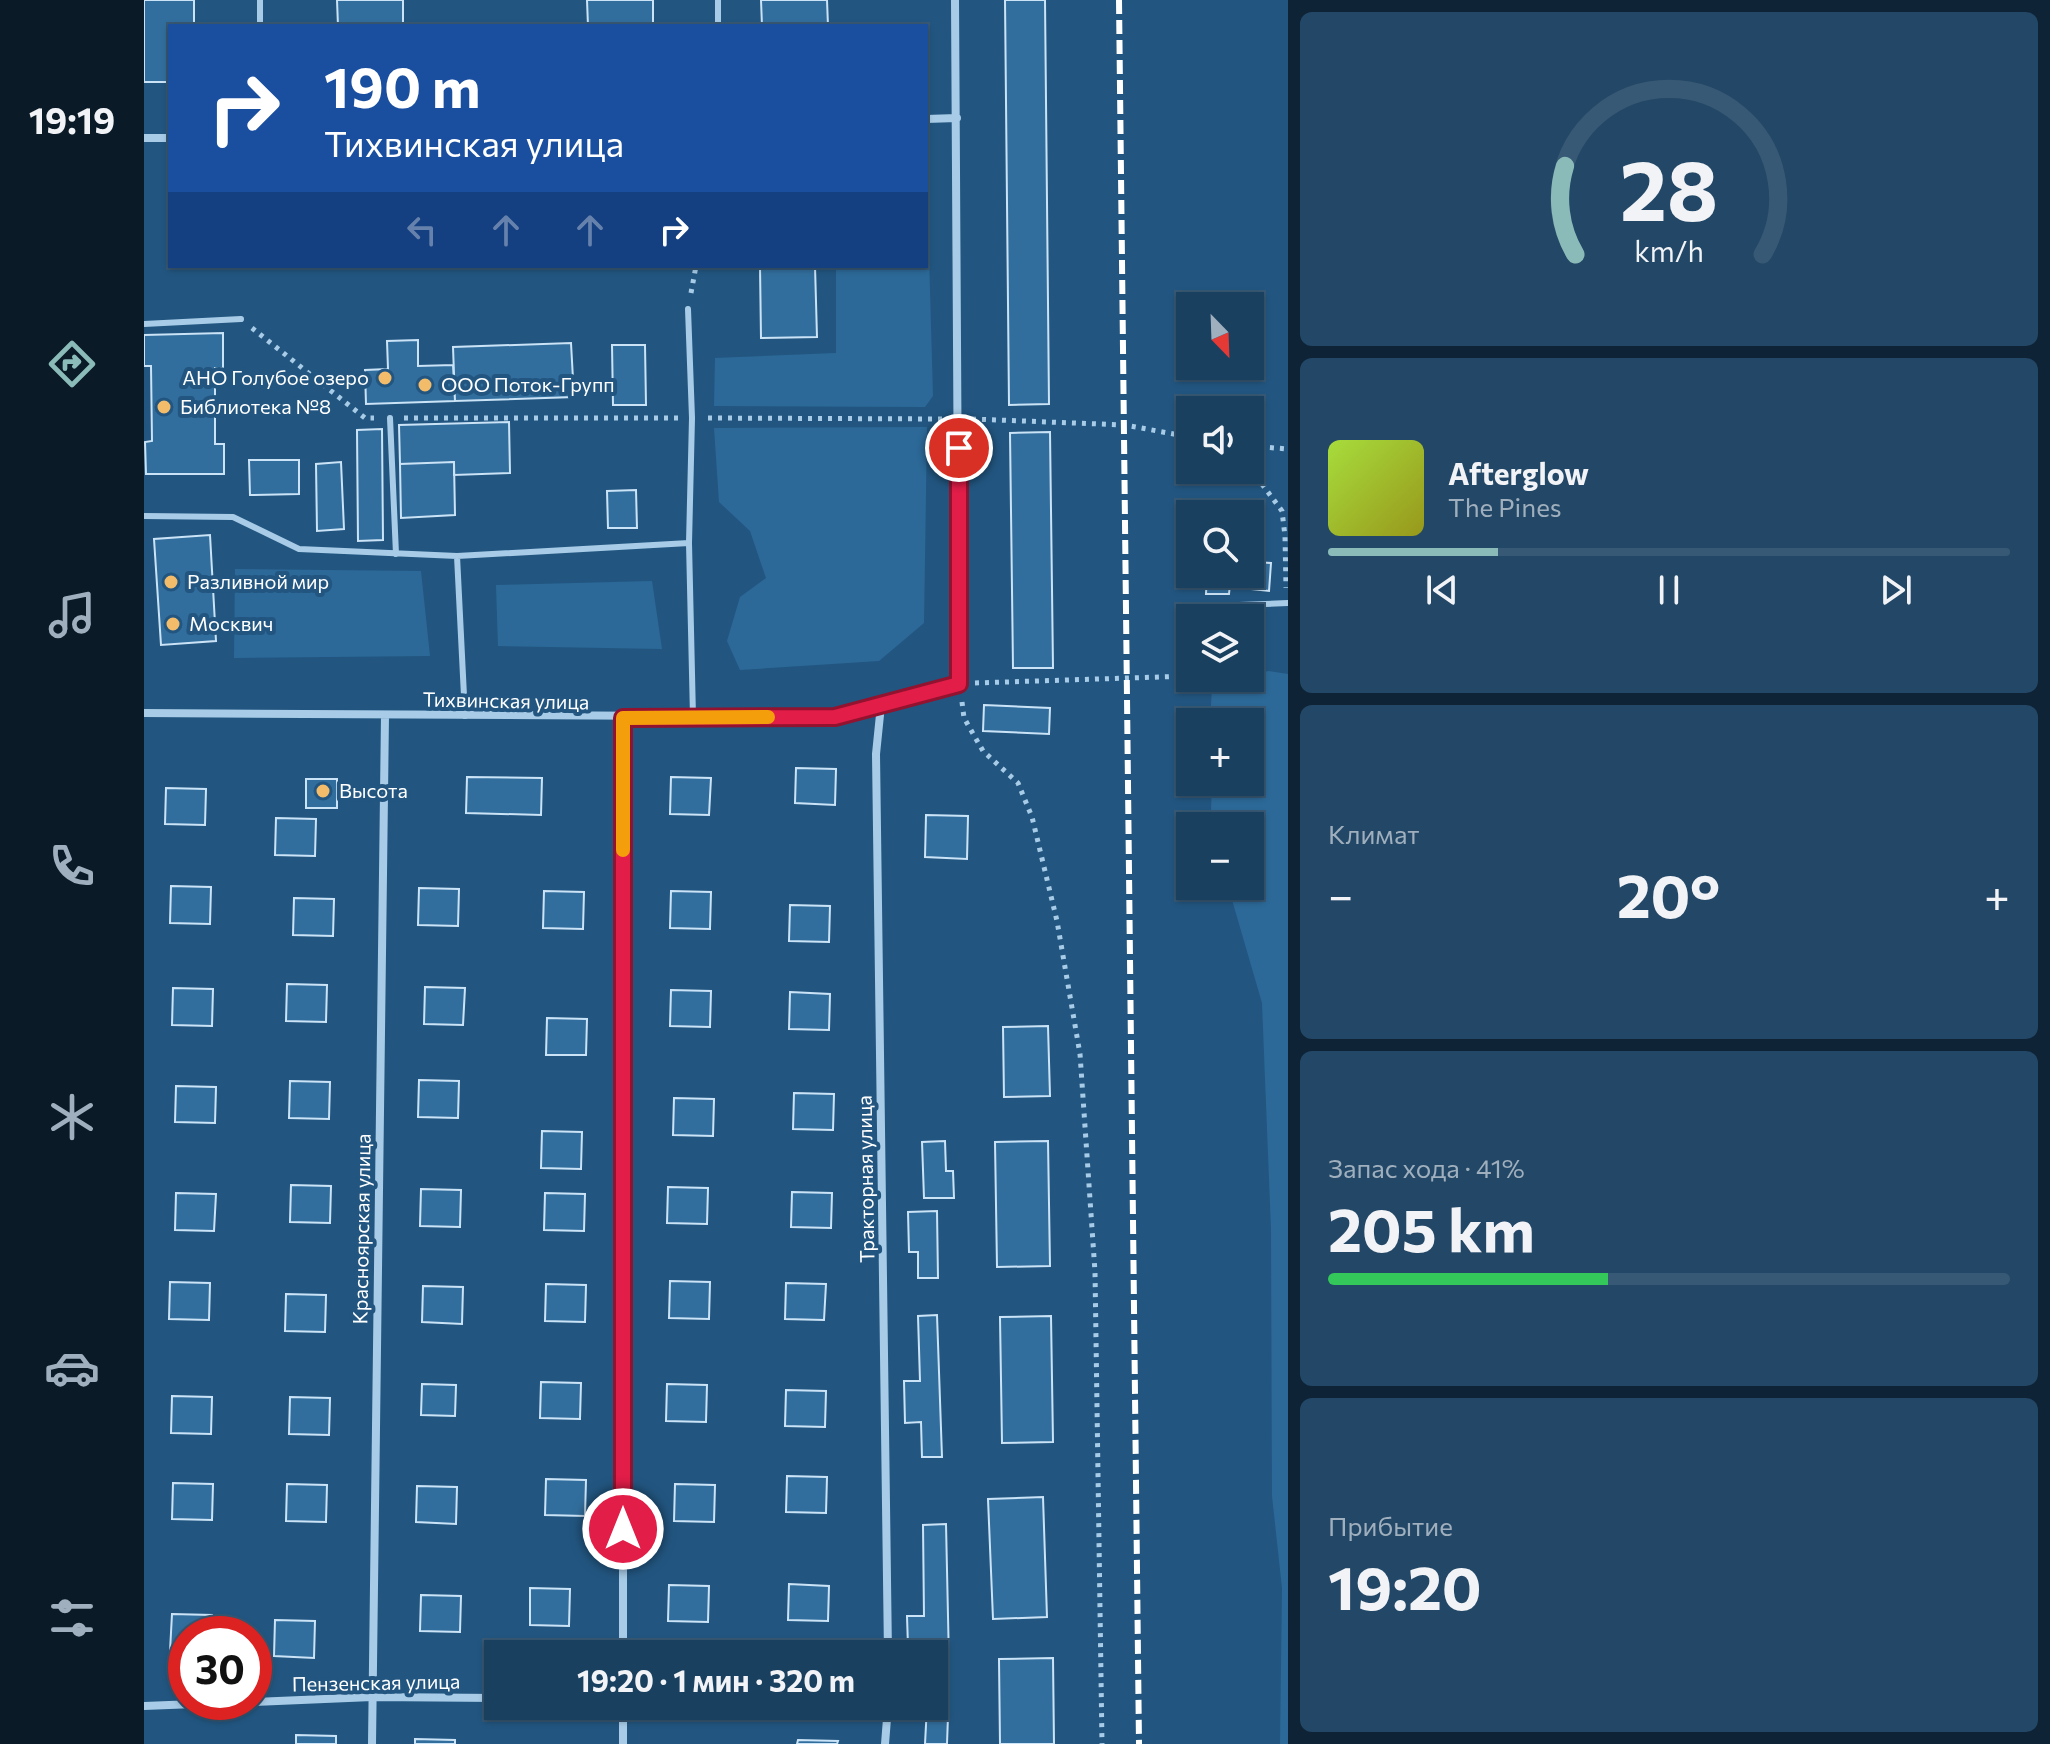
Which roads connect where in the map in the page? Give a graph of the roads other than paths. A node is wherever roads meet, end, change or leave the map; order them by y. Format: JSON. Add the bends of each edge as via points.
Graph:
{"nodes":[{"id":1,"x":260,"y":0,"type":"edge"},
{"id":2,"x":718,"y":0,"type":"edge"},
{"id":3,"x":955,"y":0,"type":"edge"},
{"id":4,"x":260,"y":24,"type":"edge"},
{"id":5,"x":718,"y":24,"type":"edge"},
{"id":6,"x":957,"y":118,"type":"junction"},
{"id":7,"x":928,"y":119,"type":"edge"},
{"id":8,"x":144,"y":138,"type":"edge"},
{"id":9,"x":168,"y":138,"type":"edge"},
{"id":10,"x":688,"y":309,"type":"road end"},
{"id":11,"x":241,"y":319,"type":"road end"},
{"id":12,"x":144,"y":324,"type":"edge"},
{"id":13,"x":390,"y":418,"type":"road end"},
{"id":14,"x":144,"y":516,"type":"edge"},
{"id":15,"x":689,"y":543,"type":"junction"},
{"id":16,"x":396,"y":554,"type":"junction"},
{"id":17,"x":457,"y":556,"type":"junction"},
{"id":18,"x":1287,"y":604,"type":"edge"},
{"id":19,"x":1264,"y":605,"type":"edge"},
{"id":20,"x":881,"y":705,"type":"junction"},
{"id":21,"x":144,"y":713,"type":"edge"},
{"id":22,"x":385,"y":715,"type":"junction"},
{"id":23,"x":465,"y":716,"type":"junction"},
{"id":24,"x":693,"y":717,"type":"junction"},
{"id":25,"x":623,"y":718,"type":"junction"},
{"id":26,"x":623,"y":1640,"type":"edge"},
{"id":27,"x":888,"y":1640,"type":"edge"},
{"id":28,"x":372,"y":1697,"type":"junction"},
{"id":29,"x":484,"y":1698,"type":"edge"},
{"id":30,"x":272,"y":1701,"type":"edge"},
{"id":31,"x":168,"y":1705,"type":"edge"},
{"id":32,"x":144,"y":1706,"type":"edge"},
{"id":33,"x":623,"y":1720,"type":"edge"},
{"id":34,"x":887,"y":1720,"type":"edge"},
{"id":35,"x":372,"y":1744,"type":"edge"},
{"id":36,"x":623,"y":1744,"type":"edge"},
{"id":37,"x":885,"y":1744,"type":"edge"}],
"edges":[{"from":1,"to":4,"type":"lane"},
{"from":2,"to":5,"type":"lane"},
{"from":3,"to":6,"type":"street"},
{"from":6,"to":7,"type":"street"},
{"from":6,"to":20,"type":"street","name":"Тихвинская улица","via":[[959,684]]},
{"from":8,"to":9,"type":"street"},
{"from":10,"to":15,"type":"lane"},
{"from":11,"to":12,"type":"lane"},
{"from":13,"to":16,"type":"lane"},
{"from":14,"to":16,"type":"lane","via":[[233,517],[299,549]]},
{"from":15,"to":17,"type":"lane"},
{"from":15,"to":24,"type":"lane"},
{"from":16,"to":17,"type":"lane"},
{"from":17,"to":23,"type":"lane"},
{"from":18,"to":19,"type":"lane"},
{"from":20,"to":24,"type":"street","name":"Тихвинская улица","via":[[835,717]]},
{"from":20,"to":27,"type":"street","name":"Тракторная улица","via":[[876,754]]},
{"from":21,"to":22,"type":"street","name":"Тихвинская улица"},
{"from":22,"to":23,"type":"street","name":"Тихвинская улица"},
{"from":22,"to":28,"type":"street","name":"Красноярская улица"},
{"from":23,"to":25,"type":"street","name":"Тихвинская улица"},
{"from":24,"to":25,"type":"street","name":"Тихвинская улица"},
{"from":25,"to":26,"type":"street"},
{"from":28,"to":29,"type":"street","name":"Пензенская улица"},
{"from":28,"to":30,"type":"street","name":"Пензенская улица"},
{"from":28,"to":35,"type":"street","name":"Красноярская улица"},
{"from":31,"to":32,"type":"street"},
{"from":33,"to":36,"type":"street"},
{"from":34,"to":37,"type":"street"}]}
